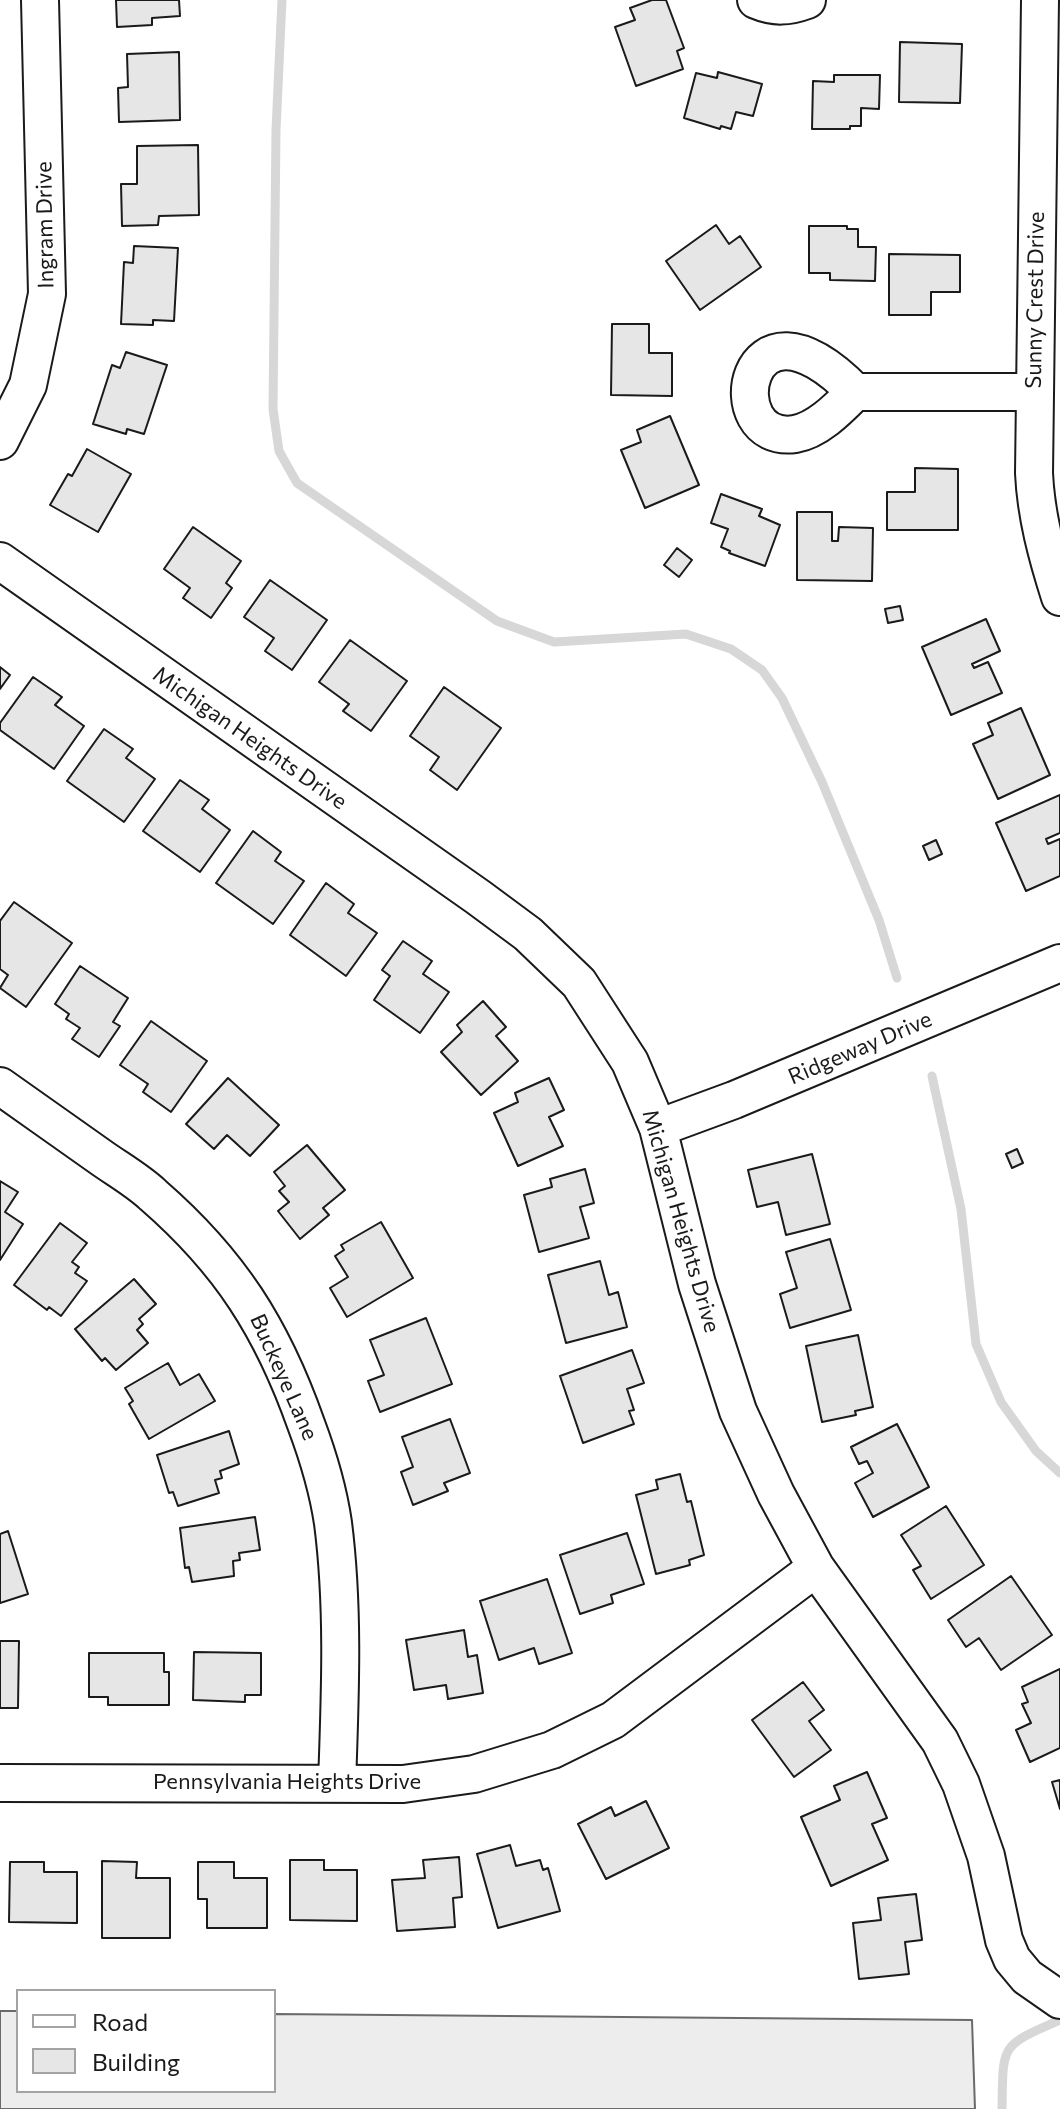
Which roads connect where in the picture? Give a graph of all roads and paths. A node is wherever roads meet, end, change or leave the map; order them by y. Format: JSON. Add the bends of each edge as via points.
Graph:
{"nodes":[{"id":1,"x":40,"y":0,"type":"edge"},
{"id":2,"x":756,"y":0,"type":"edge"},
{"id":3,"x":807,"y":0,"type":"edge"},
{"id":4,"x":1040,"y":0,"type":"edge"},
{"id":5,"x":855,"y":392,"type":"dead end"},
{"id":6,"x":1033,"y":392,"type":"junction"},
{"id":7,"x":0,"y":441,"type":"edge"},
{"id":8,"x":0,"y":561,"type":"edge"},
{"id":9,"x":1060,"y":597,"type":"edge"},
{"id":10,"x":1060,"y":963,"type":"edge"},
{"id":11,"x":0,"y":1086,"type":"edge"},
{"id":12,"x":658,"y":1128,"type":"junction"},
{"id":13,"x":816,"y":1568,"type":"junction"},
{"id":14,"x":0,"y":1783,"type":"edge"},
{"id":15,"x":337,"y":1784,"type":"junction"},
{"id":16,"x":1060,"y":2000,"type":"edge"}],
"edges":[{"from":1,"to":7,"type":"street","name":"Ingram Drive","via":[[47,294],[28,385]]},
{"from":2,"to":3,"type":"street","via":[[788,7]]},
{"from":4,"to":6,"type":"street","name":"Sunny Crest Drive"},
{"from":5,"to":6,"type":"street"},
{"from":6,"to":9,"type":"street","name":"Sunny Crest Drive","via":[[1036,505]]},
{"from":8,"to":12,"type":"street","name":"Michigan Heights Drive","via":[[528,934],[579,983],[630,1062]]},
{"from":10,"to":12,"type":"street","name":"Ridgeway Drive"},
{"from":11,"to":15,"type":"street","name":"Buckeye Lane","via":[[152,1194],[201,1242],[258,1314],[287,1373],[316,1448],[333,1522],[339,1627]]},
{"from":12,"to":13,"type":"street","name":"Michigan Heights Drive","via":[[697,1284],[738,1411]]},
{"from":13,"to":15,"type":"street","name":"Pennsylvania Heights Drive","via":[[613,1720],[540,1754],[464,1777]]},
{"from":13,"to":16,"type":"street","name":"Michigan Heights Drive","via":[[940,1741],[976,1823],[1012,1959]]},
{"from":14,"to":15,"type":"street","name":"Pennsylvania Heights Drive"}]}
